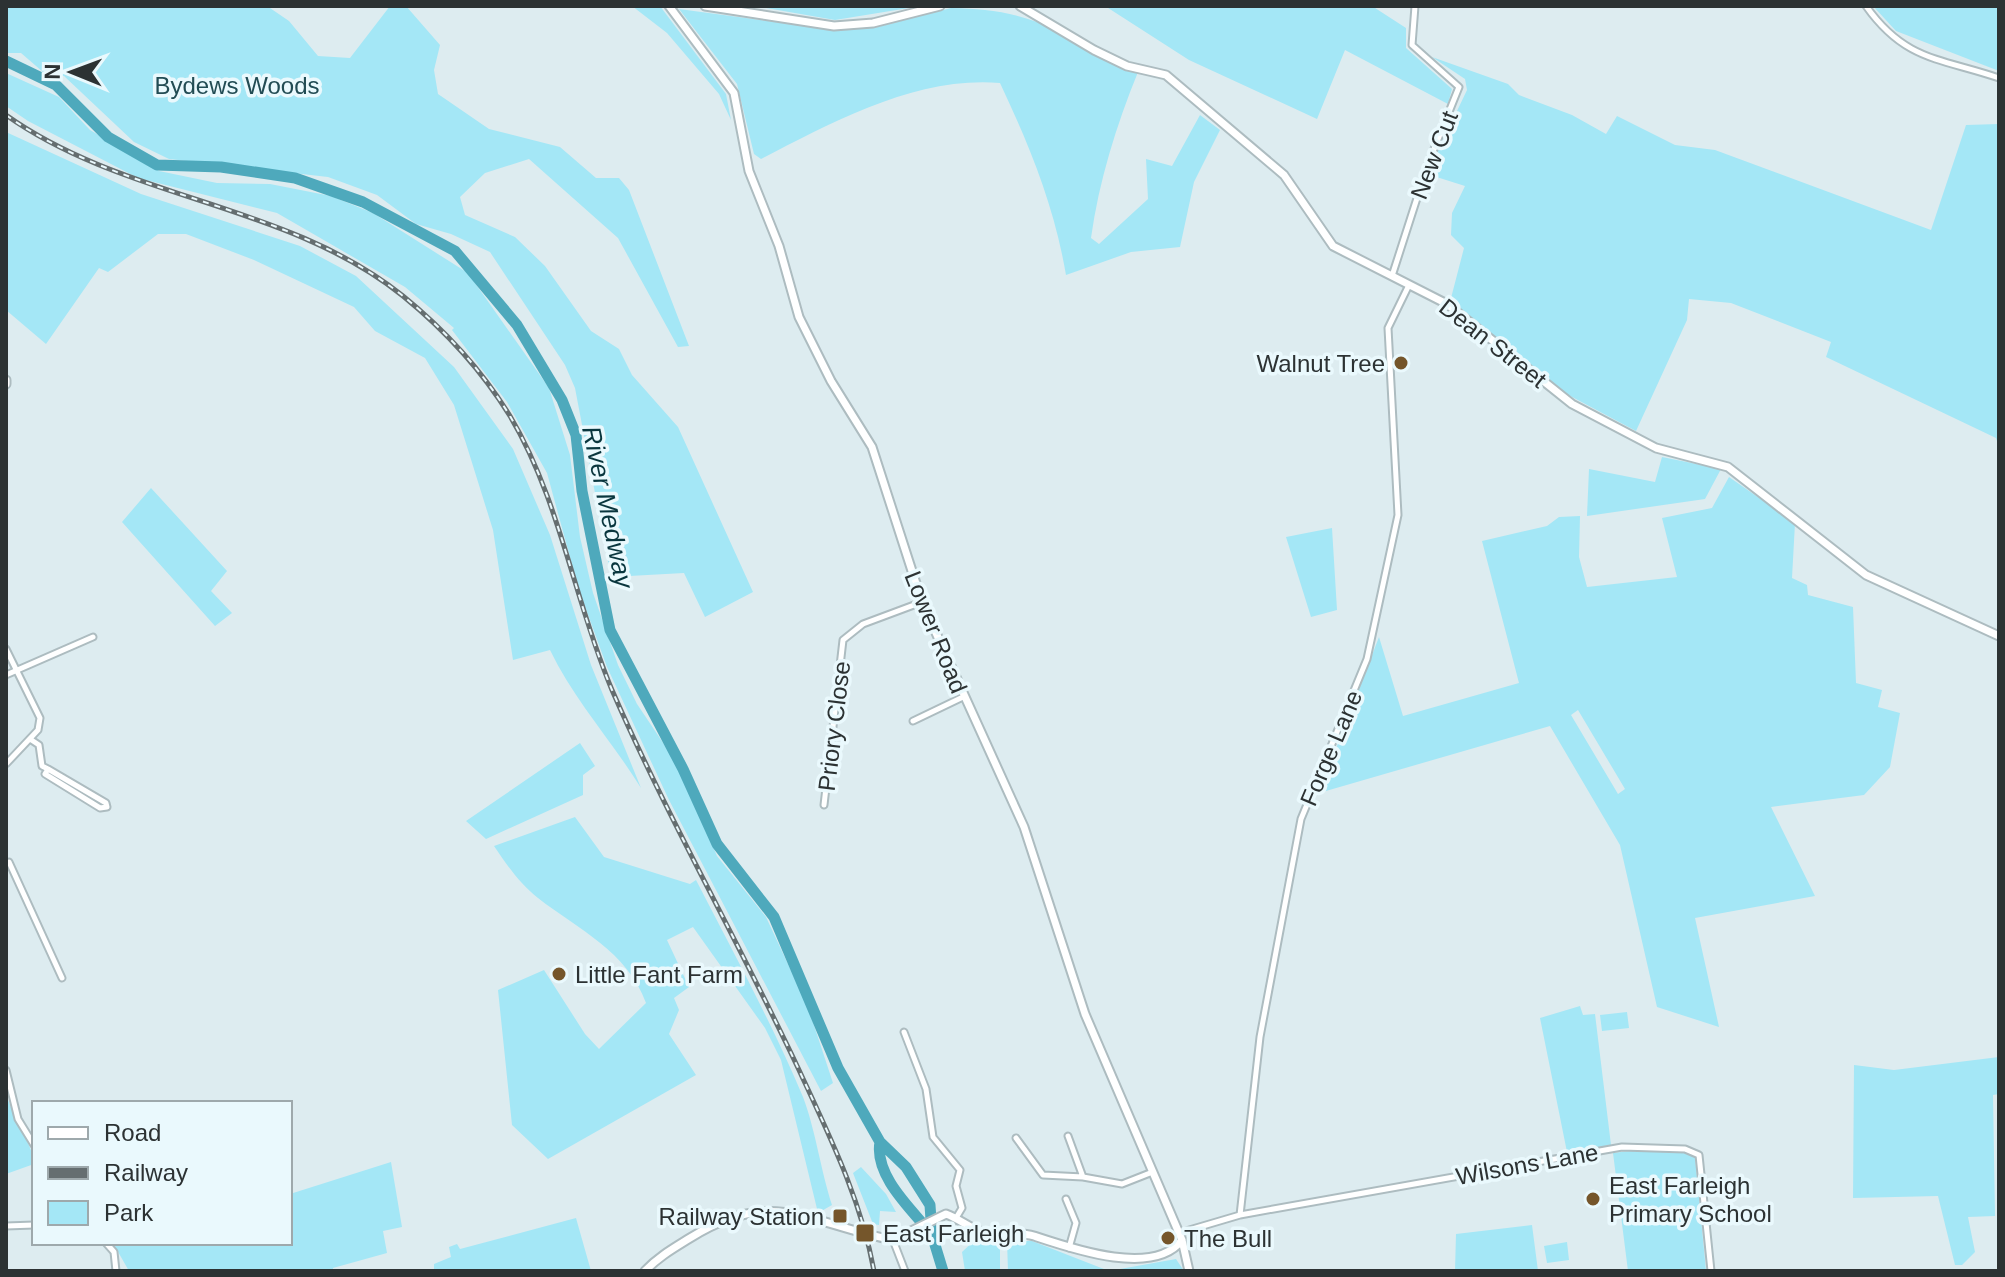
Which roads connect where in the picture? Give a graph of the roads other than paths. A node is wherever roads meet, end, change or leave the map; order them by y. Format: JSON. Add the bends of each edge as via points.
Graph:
{"nodes":[{"id":1,"x":669,"y":6,"type":"edge"},
{"id":2,"x":705,"y":6,"type":"edge"},
{"id":3,"x":940,"y":6,"type":"edge"},
{"id":4,"x":1020,"y":6,"type":"edge"},
{"id":5,"x":1415,"y":6,"type":"edge"},
{"id":6,"x":1866,"y":6,"type":"edge"},
{"id":7,"x":1999,"y":78,"type":"edge"},
{"id":8,"x":1391,"y":277,"type":"junction"},
{"id":9,"x":1409,"y":285,"type":"junction"},
{"id":10,"x":922,"y":602,"type":"junction"},
{"id":11,"x":1999,"y":636,"type":"edge"},
{"id":12,"x":93,"y":637,"type":"dead end"},
{"id":13,"x":6,"y":649,"type":"edge"},
{"id":14,"x":15,"y":671,"type":"junction"},
{"id":15,"x":6,"y":675,"type":"edge"},
{"id":16,"x":963,"y":697,"type":"junction"},
{"id":17,"x":913,"y":721,"type":"dead end"},
{"id":18,"x":30,"y":739,"type":"junction"},
{"id":19,"x":6,"y":764,"type":"edge"},
{"id":20,"x":48,"y":769,"type":"junction"},
{"id":21,"x":74,"y":782,"type":"junction"},
{"id":22,"x":67,"y":789,"type":"junction"},
{"id":23,"x":824,"y":805,"type":"dead end"},
{"id":24,"x":9,"y":867,"type":"edge"},
{"id":25,"x":62,"y":978,"type":"dead end"},
{"id":26,"x":904,"y":1032,"type":"dead end"},
{"id":27,"x":6,"y":1070,"type":"edge"},
{"id":28,"x":1068,"y":1136,"type":"dead end"},
{"id":29,"x":1016,"y":1138,"type":"dead end"},
{"id":30,"x":32,"y":1142,"type":"edge"},
{"id":31,"x":1083,"y":1144,"type":"dead end"},
{"id":32,"x":1074,"y":1148,"type":"junction"},
{"id":33,"x":1150,"y":1173,"type":"junction"},
{"id":34,"x":1083,"y":1177,"type":"junction"},
{"id":35,"x":1066,"y":1199,"type":"dead end"},
{"id":36,"x":1240,"y":1215,"type":"junction"},
{"id":37,"x":952,"y":1216,"type":"junction"},
{"id":38,"x":32,"y":1225,"type":"edge"},
{"id":39,"x":6,"y":1226,"type":"edge"},
{"id":40,"x":1180,"y":1237,"type":"junction"},
{"id":41,"x":893,"y":1240,"type":"junction"},
{"id":42,"x":108,"y":1245,"type":"edge"},
{"id":43,"x":1069,"y":1249,"type":"junction"},
{"id":44,"x":1168,"y":1256,"type":"junction"},
{"id":45,"x":1187,"y":1262,"type":"junction"},
{"id":46,"x":116,"y":1271,"type":"edge"},
{"id":47,"x":645,"y":1271,"type":"edge"},
{"id":48,"x":905,"y":1271,"type":"edge"},
{"id":49,"x":1189,"y":1271,"type":"edge"},
{"id":50,"x":1711,"y":1271,"type":"edge"}],
"edges":[{"from":1,"to":10,"type":"street","name":"Lower Road","via":[[734,93],[749,171],[779,246],[799,317],[872,447]]},
{"from":2,"to":3,"type":"street","via":[[834,26],[873,23]]},
{"from":4,"to":8,"type":"street","name":"Dean Street","via":[[1127,66],[1166,75],[1284,175],[1333,246]]},
{"from":5,"to":8,"type":"street","name":"New Cut","via":[[1412,45],[1459,87]]},
{"from":6,"to":7,"type":"street","via":[[1896,42],[1923,57]]},
{"from":8,"to":9,"type":"street","name":"Dean Street"},
{"from":9,"to":11,"type":"street","name":"Dean Street","via":[[1457,311],[1572,404],[1656,448],[1728,467],[1866,575]]},
{"from":9,"to":36,"type":"street","name":"Forge Lane","via":[[1388,328],[1398,515],[1367,659],[1301,819],[1260,1037]]},
{"from":10,"to":16,"type":"street","name":"Lower Road"},
{"from":10,"to":23,"type":"street","name":"Priory Close","via":[[863,624],[843,640]]},
{"from":12,"to":14,"type":"street"},
{"from":13,"to":14,"type":"street"},
{"from":14,"to":15,"type":"street"},
{"from":14,"to":18,"type":"street","via":[[40,718]]},
{"from":16,"to":17,"type":"street"},
{"from":16,"to":33,"type":"street","name":"Lower Road","via":[[1024,827],[1085,1014]]},
{"from":18,"to":19,"type":"street"},
{"from":18,"to":20,"type":"street","via":[[39,745],[42,766]]},
{"from":20,"to":21,"type":"street"},
{"from":20,"to":22,"type":"street","via":[[45,774]]},
{"from":21,"to":22,"type":"street"},
{"from":21,"to":22,"type":"street","via":[[107,807]]},
{"from":24,"to":25,"type":"street","via":[[62,966]]},
{"from":26,"to":37,"type":"street","via":[[926,1089],[933,1137],[960,1170],[956,1186],[962,1208]]},
{"from":27,"to":30,"type":"street","via":[[18,1119]]},
{"from":28,"to":32,"type":"street"},
{"from":29,"to":34,"type":"street","via":[[1043,1175]]},
{"from":31,"to":32,"type":"street"},
{"from":32,"to":34,"type":"street"},
{"from":33,"to":34,"type":"street","via":[[1122,1184]]},
{"from":33,"to":40,"type":"street","name":"Lower Road"},
{"from":35,"to":43,"type":"street","via":[[1074,1206],[1076,1223]]},
{"from":36,"to":40,"type":"street"},
{"from":36,"to":50,"type":"street","name":"Wilsons Lane","via":[[1622,1147],[1685,1149],[1699,1155]]},
{"from":37,"to":41,"type":"street"},
{"from":37,"to":43,"type":"street","via":[[989,1234],[1030,1234]]},
{"from":38,"to":39,"type":"street"},
{"from":40,"to":44,"type":"street"},
{"from":40,"to":45,"type":"street","name":"Lower Road"},
{"from":41,"to":47,"type":"street","via":[[787,1212],[744,1212],[717,1221],[662,1254]]},
{"from":41,"to":48,"type":"street"},
{"from":42,"to":46,"type":"street"},
{"from":43,"to":44,"type":"street","via":[[1115,1264]]},
{"from":44,"to":45,"type":"street"},
{"from":45,"to":49,"type":"street","name":"Lower Road"}]}
